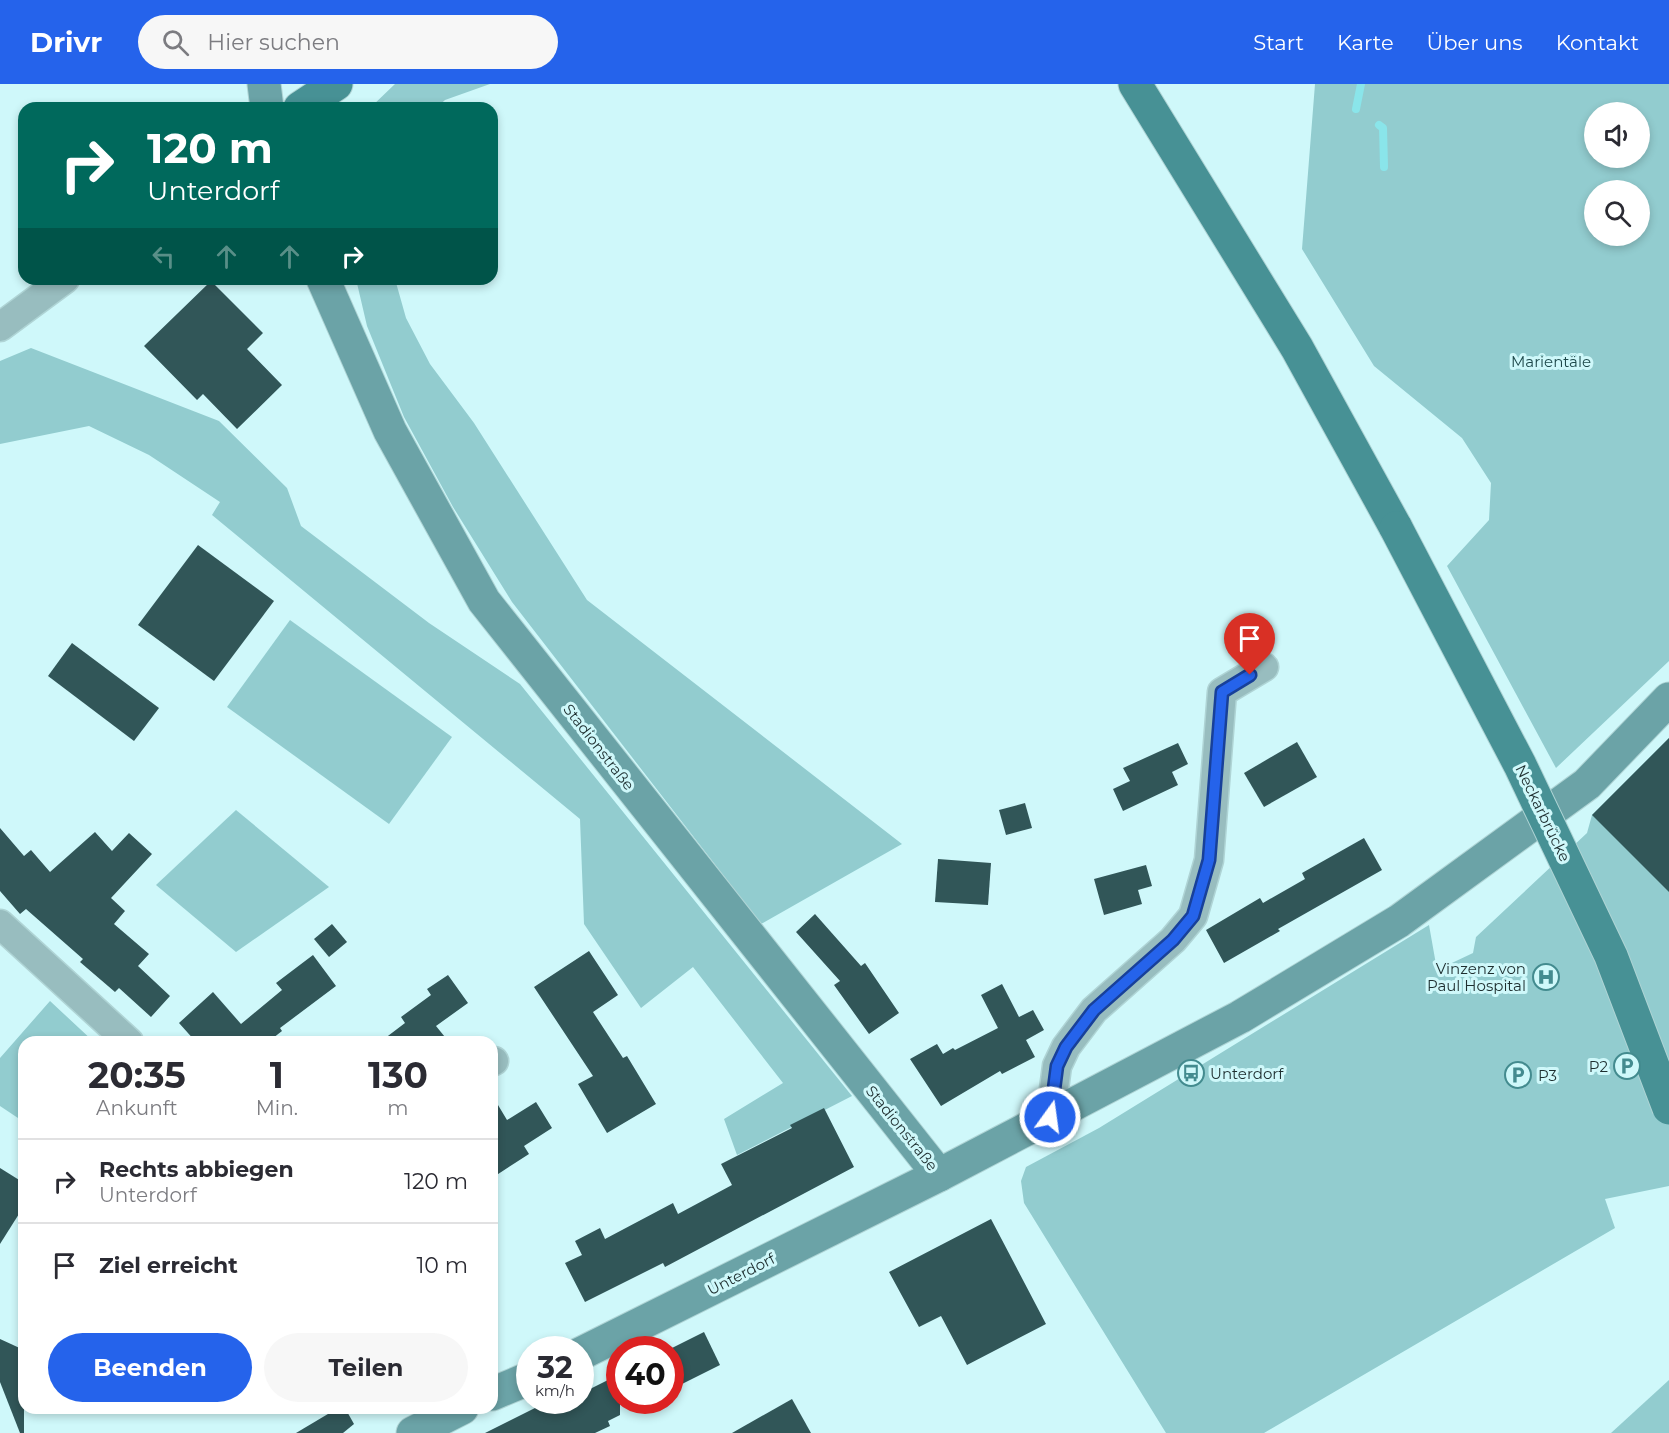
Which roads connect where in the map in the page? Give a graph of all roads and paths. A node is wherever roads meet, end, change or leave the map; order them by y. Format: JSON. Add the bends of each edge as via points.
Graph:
{"nodes":[{"id":1,"x":264,"y":84,"type":"edge"},
{"id":2,"x":336,"y":84,"type":"edge"},
{"id":3,"x":1135,"y":84,"type":"edge"},
{"id":4,"x":266,"y":102,"type":"edge"},
{"id":5,"x":309,"y":102,"type":"edge"},
{"id":6,"x":57,"y":285,"type":"edge"},
{"id":7,"x":326,"y":285,"type":"edge"},
{"id":8,"x":0,"y":327,"type":"edge"},
{"id":9,"x":1264,"y":667,"type":"dead end"},
{"id":10,"x":1669,"y":699,"type":"edge"},
{"id":11,"x":0,"y":924,"type":"edge"},
{"id":12,"x":122,"y":1036,"type":"edge"},
{"id":13,"x":1669,"y":1108,"type":"edge"},
{"id":14,"x":1061,"y":1112,"type":"junction"},
{"id":15,"x":939,"y":1175,"type":"junction"},
{"id":16,"x":594,"y":1347,"type":"edge"},
{"id":17,"x":516,"y":1384,"type":"edge"},
{"id":18,"x":498,"y":1391,"type":"edge"},
{"id":19,"x":450,"y":1414,"type":"edge"},
{"id":20,"x":413,"y":1433,"type":"edge"}],
"edges":[{"from":1,"to":4,"type":"street"},
{"from":2,"to":5,"type":"main road"},
{"from":3,"to":13,"type":"main road","name":"Neckarbrücke","bridge":true,"via":[[1297,348],[1520,765],[1606,945]]},
{"from":6,"to":8,"type":"street"},
{"from":7,"to":15,"type":"street","name":"Stadionstraße","via":[[390,431],[484,602]]},
{"from":9,"to":14,"type":"street","via":[[1222,692],[1209,860],[1193,916],[1173,940],[1094,1010],[1066,1047],[1057,1066],[1054,1089]]},
{"from":10,"to":14,"type":"street","name":"Unterdorf","via":[[1587,784],[1400,921],[1240,1017]]},
{"from":11,"to":12,"type":"street"},
{"from":14,"to":15,"type":"street","name":"Unterdorf"},
{"from":15,"to":16,"type":"street","name":"Unterdorf"},
{"from":17,"to":18,"type":"street"},
{"from":19,"to":20,"type":"street"}]}
